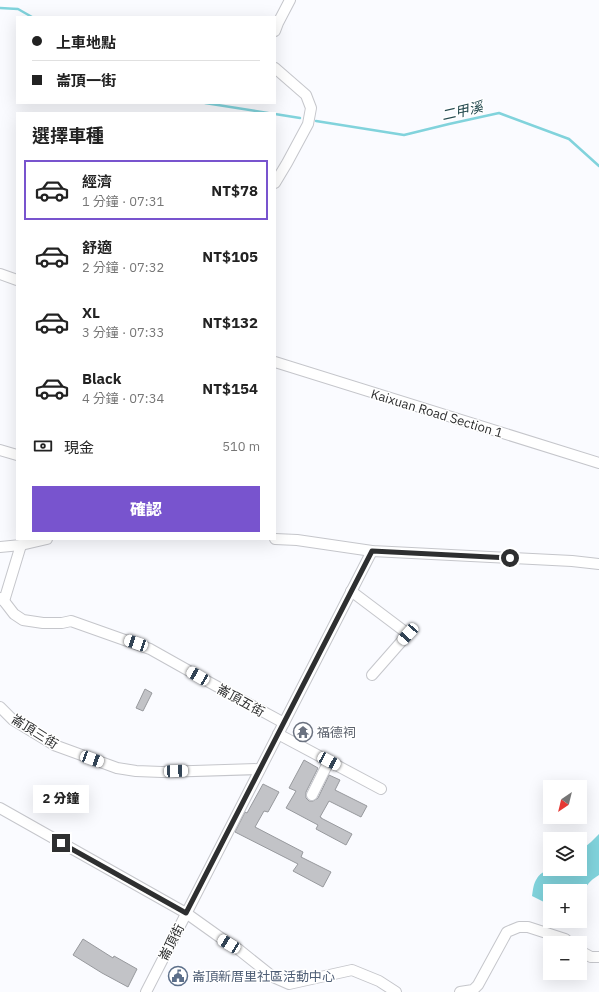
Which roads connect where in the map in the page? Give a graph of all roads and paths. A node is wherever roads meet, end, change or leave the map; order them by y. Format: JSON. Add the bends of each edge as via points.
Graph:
{"nodes":[{"id":1,"x":290,"y":0,"type":"edge"},
{"id":2,"x":276,"y":29,"type":"edge"},
{"id":3,"x":276,"y":69,"type":"edge"},
{"id":4,"x":276,"y":181,"type":"edge"},
{"id":5,"x":0,"y":274,"type":"edge"},
{"id":6,"x":16,"y":280,"type":"edge"},
{"id":7,"x":276,"y":362,"type":"edge"},
{"id":8,"x":0,"y":450,"type":"edge"},
{"id":9,"x":16,"y":455,"type":"edge"},
{"id":10,"x":599,"y":463,"type":"edge"},
{"id":11,"x":276,"y":539,"type":"edge"},
{"id":12,"x":44,"y":540,"type":"edge"},
{"id":13,"x":22,"y":545,"type":"junction"},
{"id":14,"x":0,"y":547,"type":"edge"},
{"id":15,"x":372,"y":551,"type":"junction"},
{"id":16,"x":599,"y":564,"type":"edge"},
{"id":17,"x":351,"y":591,"type":"junction"},
{"id":18,"x":2,"y":599,"type":"edge"},
{"id":19,"x":372,"y":675,"type":"dead end"},
{"id":20,"x":0,"y":707,"type":"edge"},
{"id":21,"x":284,"y":723,"type":"junction"},
{"id":22,"x":278,"y":734,"type":"junction"},
{"id":23,"x":329,"y":761,"type":"junction"},
{"id":24,"x":260,"y":769,"type":"junction"},
{"id":25,"x":381,"y":789,"type":"dead end"},
{"id":26,"x":312,"y":795,"type":"dead end"},
{"id":27,"x":0,"y":808,"type":"edge"},
{"id":28,"x":186,"y":913,"type":"junction"},
{"id":29,"x":556,"y":936,"type":"edge"},
{"id":30,"x":587,"y":955,"type":"edge"},
{"id":31,"x":599,"y":957,"type":"edge"},
{"id":32,"x":146,"y":992,"type":"edge"},
{"id":33,"x":396,"y":992,"type":"edge"},
{"id":34,"x":460,"y":992,"type":"edge"}],
"edges":[{"from":1,"to":2,"type":"street"},
{"from":3,"to":4,"type":"street","via":[[306,96],[311,108],[308,124]]},
{"from":5,"to":6,"type":"street"},
{"from":7,"to":10,"type":"street","name":"Kaixuan Road Section 1"},
{"from":8,"to":9,"type":"street"},
{"from":11,"to":15,"type":"street"},
{"from":12,"to":13,"type":"street"},
{"from":13,"to":14,"type":"street"},
{"from":13,"to":18,"type":"street"},
{"from":15,"to":16,"type":"street"},
{"from":15,"to":17,"type":"street","name":"崙頂街"},
{"from":17,"to":19,"type":"street","via":[[408,634]]},
{"from":17,"to":21,"type":"street","name":"崙頂街"},
{"from":18,"to":21,"type":"street","name":"崙頂五街","via":[[22,620],[62,624],[71,621],[150,648]]},
{"from":20,"to":24,"type":"street","name":"崙頂三街","via":[[14,720],[54,745],[118,768],[155,772]]},
{"from":21,"to":22,"type":"street","name":"崙頂街"},
{"from":22,"to":23,"type":"street"},
{"from":22,"to":24,"type":"street","name":"崙頂街"},
{"from":23,"to":25,"type":"street"},
{"from":23,"to":26,"type":"street"},
{"from":24,"to":28,"type":"street","name":"崙頂街"},
{"from":27,"to":28,"type":"street"},
{"from":28,"to":32,"type":"street","name":"崙頂街"},
{"from":28,"to":33,"type":"street","via":[[238,949],[272,977],[289,984],[352,970],[379,981]]},
{"from":29,"to":34,"type":"street","via":[[519,926],[506,932],[478,985],[473,990]]},
{"from":30,"to":31,"type":"street"}]}
